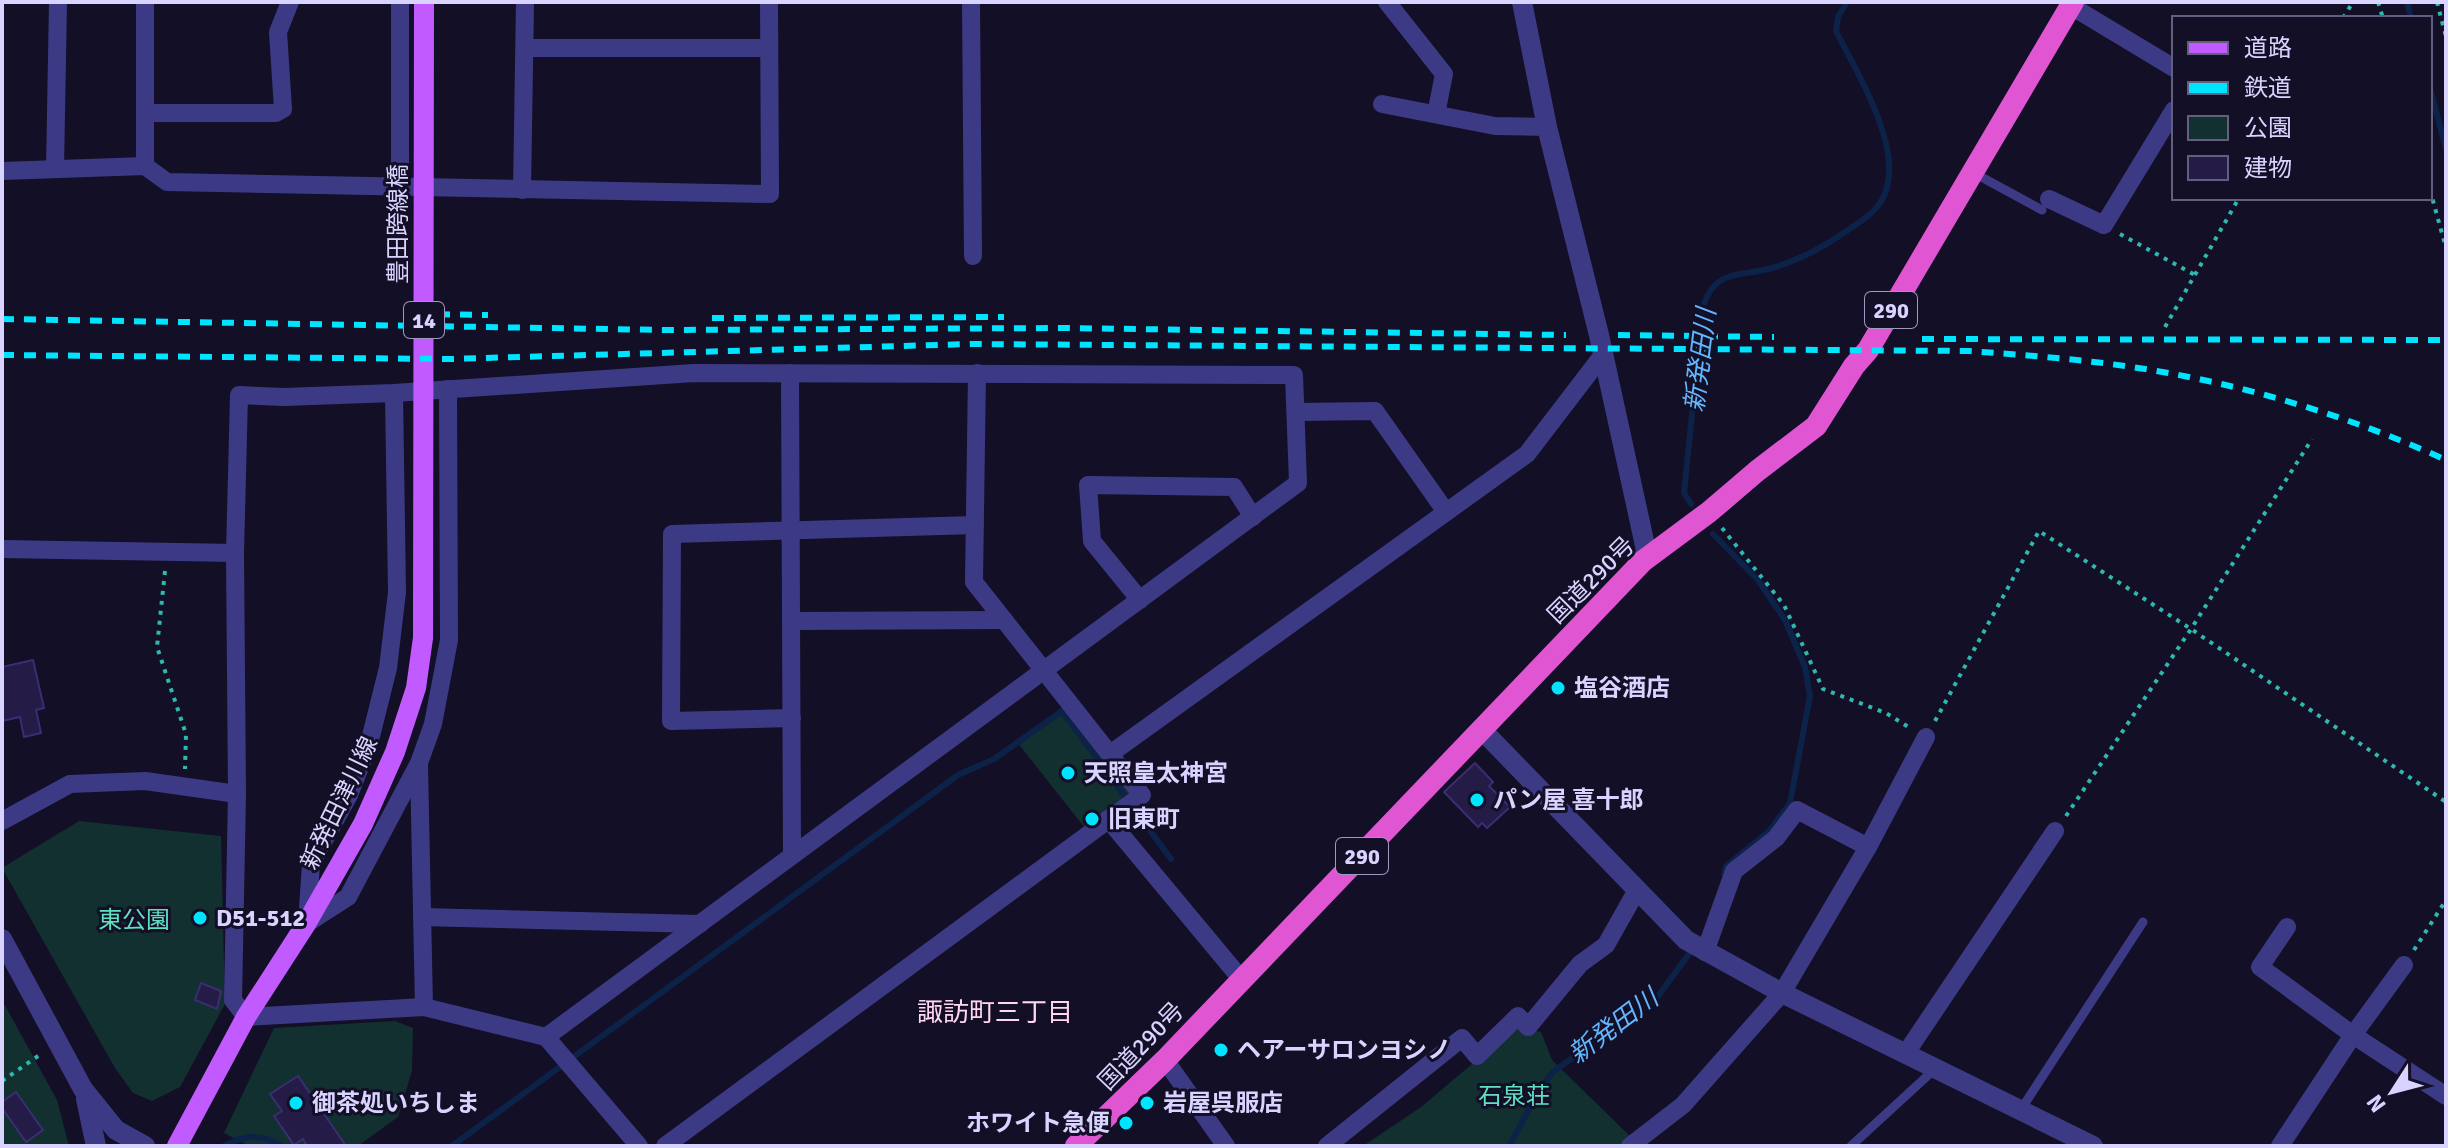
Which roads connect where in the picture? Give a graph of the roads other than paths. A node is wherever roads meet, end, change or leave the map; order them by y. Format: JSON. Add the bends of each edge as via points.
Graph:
{"nodes":[{"id":1,"x":58,"y":2,"type":"edge"},
{"id":2,"x":145,"y":2,"type":"edge"},
{"id":3,"x":290,"y":2,"type":"edge"},
{"id":4,"x":400,"y":2,"type":"edge"},
{"id":5,"x":424,"y":2,"type":"edge"},
{"id":6,"x":525,"y":2,"type":"edge"},
{"id":7,"x":769,"y":2,"type":"edge"},
{"id":8,"x":971,"y":2,"type":"edge"},
{"id":9,"x":1387,"y":2,"type":"edge"},
{"id":10,"x":1522,"y":2,"type":"edge"},
{"id":11,"x":2072,"y":4,"type":"edge"},
{"id":12,"x":525,"y":48,"type":"junction"},
{"id":13,"x":769,"y":48,"type":"junction"},
{"id":14,"x":2172,"y":67,"type":"edge"},
{"id":15,"x":1382,"y":104,"type":"dead end"},
{"id":16,"x":145,"y":113,"type":"junction"},
{"id":17,"x":2172,"y":113,"type":"edge"},
{"id":18,"x":1436,"y":114,"type":"junction"},
{"id":19,"x":1547,"y":127,"type":"junction"},
{"id":20,"x":145,"y":166,"type":"junction"},
{"id":21,"x":55,"y":169,"type":"junction"},
{"id":22,"x":2,"y":171,"type":"edge"},
{"id":23,"x":1972,"y":172,"type":"junction"},
{"id":24,"x":400,"y":185,"type":"junction"},
{"id":25,"x":522,"y":190,"type":"junction"},
{"id":26,"x":2046,"y":204,"type":"joint"},
{"id":27,"x":973,"y":256,"type":"dead end"},
{"id":28,"x":1602,"y":356,"type":"junction"},
{"id":29,"x":790,"y":373,"type":"junction"},
{"id":30,"x":977,"y":373,"type":"junction"},
{"id":31,"x":448,"y":389,"type":"junction"},
{"id":32,"x":394,"y":393,"type":"junction"},
{"id":33,"x":1296,"y":412,"type":"junction"},
{"id":34,"x":1446,"y":512,"type":"junction"},
{"id":35,"x":1253,"y":517,"type":"junction"},
{"id":36,"x":975,"y":525,"type":"junction"},
{"id":37,"x":791,"y":530,"type":"junction"},
{"id":38,"x":2,"y":549,"type":"edge"},
{"id":39,"x":235,"y":553,"type":"junction"},
{"id":40,"x":1643,"y":561,"type":"junction"},
{"id":41,"x":1140,"y":600,"type":"junction"},
{"id":42,"x":1004,"y":620,"type":"junction"},
{"id":43,"x":791,"y":621,"type":"junction"},
{"id":44,"x":423,"y":638,"type":"joint"},
{"id":45,"x":1044,"y":671,"type":"junction"},
{"id":46,"x":792,"y":718,"type":"junction"},
{"id":47,"x":1482,"y":730,"type":"junction"},
{"id":48,"x":1926,"y":737,"type":"road end"},
{"id":49,"x":1110,"y":754,"type":"junction"},
{"id":50,"x":419,"y":763,"type":"junction"},
{"id":51,"x":237,"y":794,"type":"junction"},
{"id":52,"x":1108,"y":819,"type":"junction"},
{"id":53,"x":2,"y":821,"type":"edge"},
{"id":54,"x":2055,"y":831,"type":"road end"},
{"id":55,"x":1868,"y":847,"type":"junction"},
{"id":56,"x":792,"y":855,"type":"junction"},
{"id":57,"x":1637,"y":890,"type":"junction"},
{"id":58,"x":422,"y":917,"type":"junction"},
{"id":59,"x":2143,"y":922,"type":"dead end"},
{"id":60,"x":306,"y":924,"type":"junction"},
{"id":61,"x":700,"y":924,"type":"junction"},
{"id":62,"x":2287,"y":927,"type":"dead end"},
{"id":63,"x":2,"y":939,"type":"edge"},
{"id":64,"x":1705,"y":952,"type":"junction"},
{"id":65,"x":2404,"y":965,"type":"road end"},
{"id":66,"x":1242,"y":980,"type":"junction"},
{"id":67,"x":1782,"y":993,"type":"junction"},
{"id":68,"x":424,"y":1007,"type":"junction"},
{"id":69,"x":246,"y":1017,"type":"junction"},
{"id":70,"x":2353,"y":1035,"type":"junction"},
{"id":71,"x":546,"y":1037,"type":"junction"},
{"id":72,"x":1906,"y":1053,"type":"junction"},
{"id":73,"x":1165,"y":1060,"type":"junction"},
{"id":74,"x":1936,"y":1068,"type":"junction"},
{"id":75,"x":83,"y":1089,"type":"junction"},
{"id":76,"x":2446,"y":1096,"type":"edge"},
{"id":77,"x":2020,"y":1111,"type":"junction"},
{"id":78,"x":96,"y":1146,"type":"edge"},
{"id":79,"x":145,"y":1146,"type":"edge"},
{"id":80,"x":177,"y":1146,"type":"edge"},
{"id":81,"x":639,"y":1146,"type":"edge"},
{"id":82,"x":665,"y":1146,"type":"edge"},
{"id":83,"x":1076,"y":1146,"type":"edge"},
{"id":84,"x":1226,"y":1146,"type":"edge"},
{"id":85,"x":1327,"y":1146,"type":"edge"},
{"id":86,"x":1630,"y":1146,"type":"edge"},
{"id":87,"x":1851,"y":1146,"type":"edge"},
{"id":88,"x":2093,"y":1146,"type":"edge"},
{"id":89,"x":2280,"y":1146,"type":"edge"}],
"edges":[{"from":1,"to":21,"type":"street"},
{"from":2,"to":16,"type":"street"},
{"from":3,"to":16,"type":"street","via":[[278,32],[283,109]]},
{"from":4,"to":24,"type":"street"},
{"from":5,"to":44,"type":"main road","name":"豊田跨線橋","number":"14"},
{"from":6,"to":12,"type":"street"},
{"from":7,"to":13,"type":"street"},
{"from":8,"to":27,"type":"street"},
{"from":9,"to":18,"type":"street","via":[[1444,74]]},
{"from":10,"to":19,"type":"street"},
{"from":11,"to":14,"type":"street"},
{"from":11,"to":23,"type":"highway","name":"国道290号","number":"290"},
{"from":12,"to":13,"type":"street"},
{"from":12,"to":25,"type":"street"},
{"from":13,"to":25,"type":"street","via":[[770,194]]},
{"from":15,"to":18,"type":"street"},
{"from":16,"to":20,"type":"street"},
{"from":17,"to":26,"type":"street","via":[[2104,225]]},
{"from":18,"to":19,"type":"street","via":[[1495,126]]},
{"from":19,"to":28,"type":"street"},
{"from":20,"to":21,"type":"street"},
{"from":20,"to":24,"type":"street","via":[[167,182]]},
{"from":21,"to":22,"type":"street"},
{"from":23,"to":26,"type":"lane"},
{"from":23,"to":40,"type":"highway","name":"国道290号","number":"290","via":[[1868,350],[1816,426]]},
{"from":24,"to":25,"type":"street"},
{"from":28,"to":34,"type":"street","via":[[1527,454]]},
{"from":28,"to":40,"type":"street","via":[[1646,550]]},
{"from":29,"to":30,"type":"street"},
{"from":29,"to":31,"type":"street","via":[[694,373]]},
{"from":29,"to":37,"type":"street"},
{"from":30,"to":33,"type":"street","via":[[1294,375]]},
{"from":30,"to":36,"type":"street"},
{"from":31,"to":32,"type":"street"},
{"from":31,"to":50,"type":"street","via":[[449,640],[433,724]]},
{"from":32,"to":39,"type":"street","via":[[239,395]]},
{"from":32,"to":60,"type":"street","via":[[397,592],[388,668],[349,795],[311,864]]},
{"from":33,"to":34,"type":"street","via":[[1375,411]]},
{"from":33,"to":35,"type":"street","via":[[1298,483]]},
{"from":34,"to":49,"type":"street"},
{"from":35,"to":41,"type":"street"},
{"from":35,"to":41,"type":"street","via":[[1234,487],[1088,485],[1092,541]]},
{"from":36,"to":37,"type":"street"},
{"from":36,"to":42,"type":"street","via":[[974,582]]},
{"from":37,"to":43,"type":"street"},
{"from":37,"to":46,"type":"street","via":[[672,534],[671,721]]},
{"from":38,"to":39,"type":"street"},
{"from":39,"to":51,"type":"street"},
{"from":40,"to":47,"type":"highway","name":"国道290号","number":"290"},
{"from":41,"to":45,"type":"street"},
{"from":42,"to":43,"type":"street"},
{"from":42,"to":45,"type":"street"},
{"from":43,"to":46,"type":"street"},
{"from":44,"to":60,"type":"main road","name":"新発田津川線","number":"14","via":[[416,688],[395,752],[363,824]]},
{"from":45,"to":49,"type":"street"},
{"from":45,"to":56,"type":"street"},
{"from":46,"to":56,"type":"street"},
{"from":47,"to":57,"type":"street"},
{"from":47,"to":66,"type":"highway","name":"国道290号","number":"290"},
{"from":48,"to":55,"type":"street"},
{"from":49,"to":52,"type":"street","via":[[1142,795]]},
{"from":50,"to":58,"type":"street"},
{"from":50,"to":60,"type":"street","via":[[348,897]]},
{"from":51,"to":53,"type":"street","via":[[145,781],[70,784]]},
{"from":51,"to":69,"type":"street","via":[[233,1000]]},
{"from":52,"to":66,"type":"street"},
{"from":52,"to":82,"type":"street"},
{"from":54,"to":72,"type":"street"},
{"from":55,"to":64,"type":"street","via":[[1797,810],[1776,838],[1734,871]]},
{"from":55,"to":67,"type":"street"},
{"from":56,"to":61,"type":"street"},
{"from":57,"to":64,"type":"street"},
{"from":57,"to":85,"type":"street","via":[[1606,945],[1580,964],[1528,1027],[1518,1016],[1477,1056],[1462,1038]]},
{"from":58,"to":61,"type":"street"},
{"from":58,"to":68,"type":"street"},
{"from":59,"to":77,"type":"lane"},
{"from":60,"to":69,"type":"main road","name":"新発田津川線","number":"14"},
{"from":61,"to":71,"type":"street"},
{"from":62,"to":70,"type":"street","via":[[2260,967]]},
{"from":63,"to":75,"type":"street"},
{"from":64,"to":67,"type":"street"},
{"from":65,"to":70,"type":"street"},
{"from":66,"to":73,"type":"highway","name":"国道290号","number":"290"},
{"from":67,"to":72,"type":"street"},
{"from":67,"to":86,"type":"street","via":[[1683,1105]]},
{"from":68,"to":69,"type":"street"},
{"from":68,"to":71,"type":"street"},
{"from":69,"to":80,"type":"main road","name":"新発田津川線","number":"14"},
{"from":70,"to":76,"type":"street"},
{"from":70,"to":89,"type":"street"},
{"from":71,"to":81,"type":"street"},
{"from":72,"to":74,"type":"street"},
{"from":73,"to":83,"type":"highway","name":"国道290号","number":"290"},
{"from":73,"to":84,"type":"street"},
{"from":74,"to":77,"type":"street"},
{"from":74,"to":87,"type":"lane"},
{"from":75,"to":78,"type":"street"},
{"from":75,"to":79,"type":"street","via":[[116,1130]]},
{"from":77,"to":88,"type":"street"}]}
